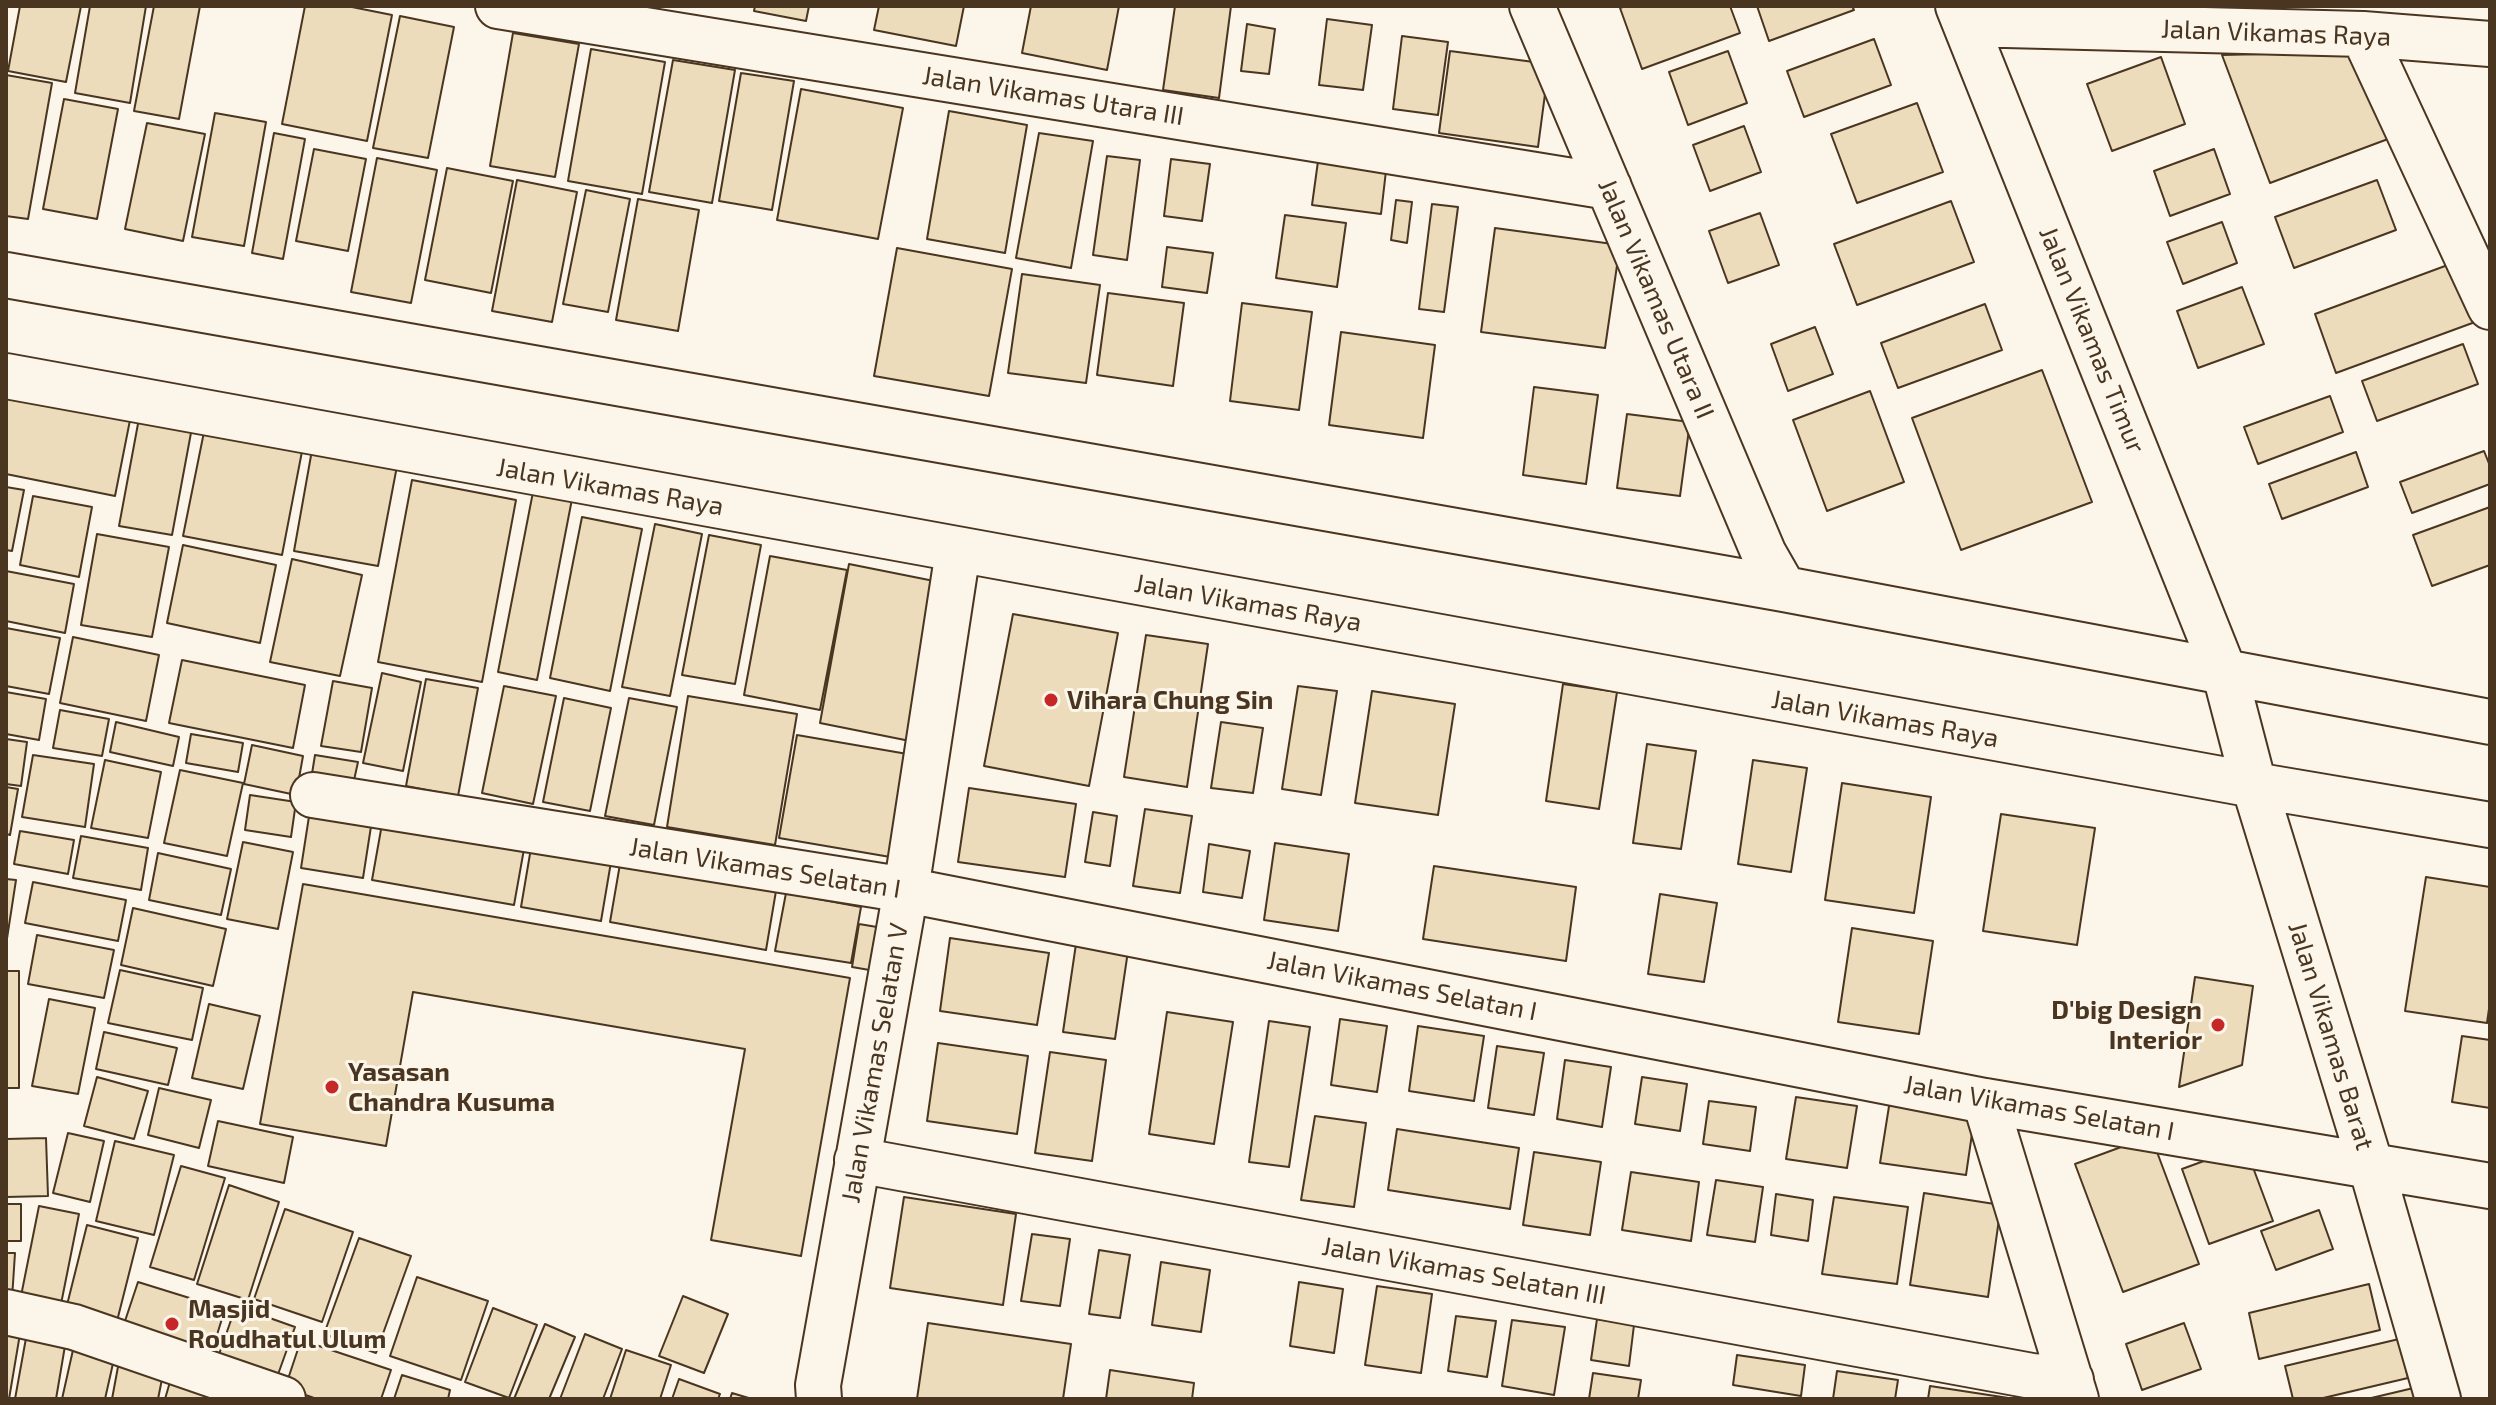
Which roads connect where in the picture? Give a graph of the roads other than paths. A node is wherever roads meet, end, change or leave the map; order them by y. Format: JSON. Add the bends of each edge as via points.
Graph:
{"nodes":[{"id":1,"x":498,"y":6,"type":"edge"},
{"id":2,"x":1532,"y":6,"type":"edge"},
{"id":3,"x":1962,"y":15,"type":"edge"},
{"id":4,"x":2363,"y":34,"type":"junction"},
{"id":5,"x":2490,"y":44,"type":"edge"},
{"id":6,"x":1609,"y":187,"type":"junction"},
{"id":7,"x":6,"y":275,"type":"edge"},
{"id":8,"x":2486,"y":277,"type":"edge"},
{"id":9,"x":6,"y":376,"type":"edge"},
{"id":10,"x":958,"y":551,"type":"junction"},
{"id":11,"x":1784,"y":589,"type":"junction"},
{"id":12,"x":2228,"y":687,"type":"junction"},
{"id":13,"x":2490,"y":722,"type":"edge"},
{"id":14,"x":2252,"y":776,"type":"junction"},
{"id":15,"x":313,"y":795,"type":"dead end"},
{"id":16,"x":2490,"y":825,"type":"edge"},
{"id":17,"x":906,"y":890,"type":"junction"},
{"id":18,"x":1985,"y":1101,"type":"junction"},
{"id":19,"x":857,"y":1160,"type":"junction"},
{"id":20,"x":2371,"y":1166,"type":"junction"},
{"id":21,"x":2490,"y":1186,"type":"edge"},
{"id":22,"x":6,"y":1312,"type":"edge"},
{"id":23,"x":2074,"y":1390,"type":"edge"},
{"id":24,"x":818,"y":1392,"type":"edge"},
{"id":25,"x":283,"y":1399,"type":"edge"},
{"id":26,"x":2438,"y":1399,"type":"edge"}],
"edges":[{"from":1,"to":6,"type":"street","name":"Jalan Vikamas Utara III"},
{"from":2,"to":6,"type":"street","name":"Jalan Vikamas Utara II"},
{"from":3,"to":4,"type":"street","name":"Jalan Vikamas Raya"},
{"from":3,"to":12,"type":"street","name":"Jalan Vikamas Timur"},
{"from":4,"to":5,"type":"street","name":"Jalan Vikamas Raya"},
{"from":4,"to":8,"type":"street"},
{"from":6,"to":11,"type":"street","name":"Jalan Vikamas Utara II","via":[[1764,554]]},
{"from":7,"to":11,"type":"street"},
{"from":9,"to":10,"type":"street","name":"Jalan Vikamas Raya"},
{"from":10,"to":14,"type":"street","name":"Jalan Vikamas Raya"},
{"from":10,"to":17,"type":"street","name":"Jalan Vikamas Selatan V"},
{"from":11,"to":12,"type":"street"},
{"from":12,"to":13,"type":"street"},
{"from":12,"to":14,"type":"street","name":"Jalan Vikamas Barat"},
{"from":14,"to":16,"type":"street","name":"Jalan Vikamas Raya"},
{"from":14,"to":20,"type":"street","name":"Jalan Vikamas Barat"},
{"from":15,"to":17,"type":"street","name":"Jalan Vikamas Selatan I"},
{"from":17,"to":18,"type":"street","name":"Jalan Vikamas Selatan I"},
{"from":17,"to":19,"type":"street","name":"Jalan Vikamas Selatan V"},
{"from":18,"to":20,"type":"street","name":"Jalan Vikamas Selatan I"},
{"from":18,"to":23,"type":"street"},
{"from":19,"to":23,"type":"street","name":"Jalan Vikamas Selatan III","via":[[2032,1376]]},
{"from":19,"to":24,"type":"street","name":"Jalan Vikamas Selatan V"},
{"from":20,"to":21,"type":"street","name":"Jalan Vikamas Selatan I"},
{"from":20,"to":26,"type":"street","name":"Jalan Vikamas Barat"},
{"from":22,"to":25,"type":"street","via":[[74,1327]]}]}
